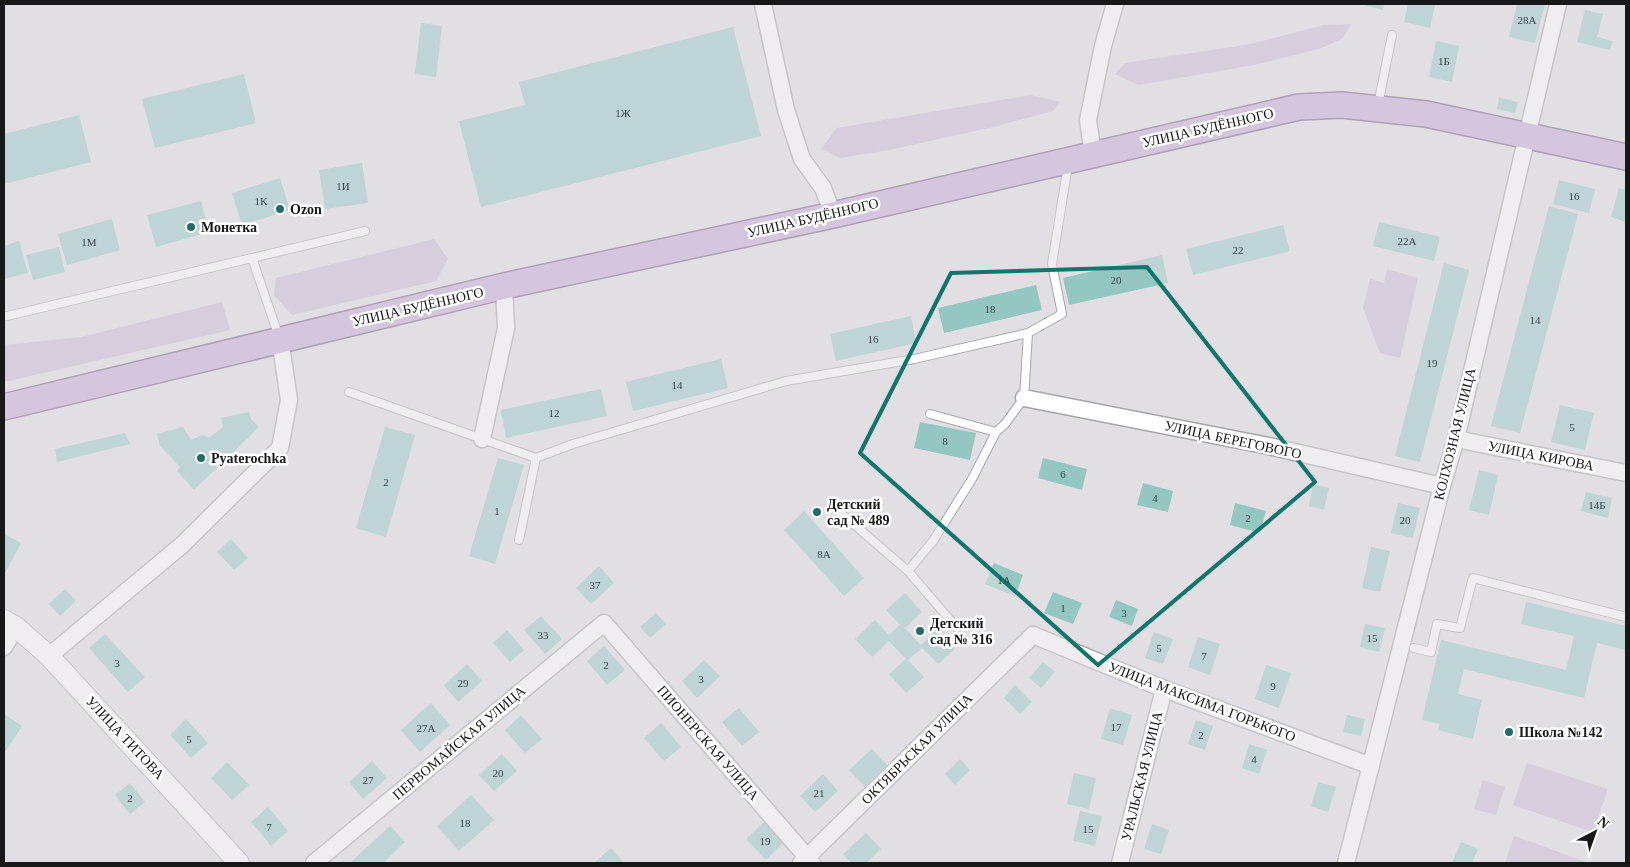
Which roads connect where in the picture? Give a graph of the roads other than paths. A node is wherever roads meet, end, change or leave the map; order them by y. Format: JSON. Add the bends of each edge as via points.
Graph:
{"nodes":[{"id":1,"x":763,"y":4,"type":"edge"},
{"id":2,"x":1115,"y":4,"type":"edge"},
{"id":3,"x":1558,"y":4,"type":"edge"},
{"id":4,"x":1392,"y":35,"type":"dead end"},
{"id":5,"x":1378,"y":107,"type":"junction"},
{"id":6,"x":1526,"y":135,"type":"junction"},
{"id":7,"x":1093,"y":154,"type":"junction"},
{"id":8,"x":1626,"y":157,"type":"edge"},
{"id":9,"x":1069,"y":161,"type":"junction"},
{"id":10,"x":833,"y":214,"type":"junction"},
{"id":11,"x":365,"y":231,"type":"dead end"},
{"id":12,"x":252,"y":258,"type":"junction"},
{"id":13,"x":504,"y":286,"type":"junction"},
{"id":14,"x":7,"y":316,"type":"dead end"},
{"id":15,"x":1028,"y":333,"type":"junction"},
{"id":16,"x":280,"y":339,"type":"junction"},
{"id":17,"x":349,"y":392,"type":"dead end"},
{"id":18,"x":1024,"y":398,"type":"junction"},
{"id":19,"x":4,"y":407,"type":"edge"},
{"id":20,"x":930,"y":414,"type":"dead end"},
{"id":21,"x":996,"y":432,"type":"junction"},
{"id":22,"x":482,"y":439,"type":"junction"},
{"id":23,"x":1456,"y":439,"type":"junction"},
{"id":24,"x":536,"y":458,"type":"junction"},
{"id":25,"x":1626,"y":473,"type":"edge"},
{"id":26,"x":1442,"y":486,"type":"junction"},
{"id":27,"x":836,"y":509,"type":"dead end"},
{"id":28,"x":519,"y":540,"type":"dead end"},
{"id":29,"x":908,"y":571,"type":"junction"},
{"id":30,"x":1626,"y":617,"type":"edge"},
{"id":31,"x":604,"y":623,"type":"joint"},
{"id":32,"x":10,"y":624,"type":"edge"},
{"id":33,"x":957,"y":628,"type":"dead end"},
{"id":34,"x":1033,"y":635,"type":"joint"},
{"id":35,"x":4,"y":647,"type":"edge"},
{"id":36,"x":1414,"y":648,"type":"dead end"},
{"id":37,"x":49,"y":656,"type":"junction"},
{"id":38,"x":1164,"y":689,"type":"junction"},
{"id":39,"x":1371,"y":766,"type":"junction"},
{"id":40,"x":807,"y":861,"type":"edge"},
{"id":41,"x":240,"y":863,"type":"edge"},
{"id":42,"x":314,"y":863,"type":"edge"},
{"id":43,"x":1120,"y":863,"type":"edge"},
{"id":44,"x":1346,"y":863,"type":"edge"}],
"edges":[{"from":1,"to":10,"type":"street","via":[[786,110],[802,159],[823,188]]},
{"from":2,"to":7,"type":"street","via":[[1088,120]]},
{"from":3,"to":6,"type":"street","name":"КОЛХОЗНАЯ УЛИЦА"},
{"from":4,"to":5,"type":"lane"},
{"from":5,"to":6,"type":"main road","name":"УЛИЦА БУДЁННОГО"},
{"from":5,"to":7,"type":"main road","name":"УЛИЦА БУДЁННОГО","via":[[1299,107]]},
{"from":6,"to":8,"type":"main road","name":"УЛИЦА БУДЁННОГО"},
{"from":6,"to":23,"type":"street","name":"КОЛХОЗНАЯ УЛИЦА","via":[[1490,269]]},
{"from":7,"to":9,"type":"main road","name":"УЛИЦА БУДЁННОГО"},
{"from":9,"to":10,"type":"main road","name":"УЛИЦА БУДЁННОГО"},
{"from":9,"to":15,"type":"lane","via":[[1052,264],[1062,314]]},
{"from":10,"to":13,"type":"main road","name":"УЛИЦА БУДЁННОГО"},
{"from":11,"to":12,"type":"lane"},
{"from":12,"to":14,"type":"lane"},
{"from":12,"to":16,"type":"lane"},
{"from":13,"to":16,"type":"main road","name":"УЛИЦА БУДЁННОГО"},
{"from":13,"to":22,"type":"street","via":[[506,328]]},
{"from":15,"to":18,"type":"lane"},
{"from":15,"to":24,"type":"lane","via":[[914,359],[786,381]]},
{"from":16,"to":19,"type":"main road","name":"УЛИЦА БУДЁННОГО"},
{"from":16,"to":37,"type":"street","via":[[289,400],[280,448],[182,545]]},
{"from":17,"to":22,"type":"lane"},
{"from":18,"to":21,"type":"lane"},
{"from":18,"to":26,"type":"street","name":"УЛИЦА БЕРЕГОВОГО","via":[[1269,446]]},
{"from":20,"to":21,"type":"lane"},
{"from":21,"to":29,"type":"lane","via":[[972,479],[933,541]]},
{"from":22,"to":24,"type":"lane"},
{"from":23,"to":25,"type":"street","name":"УЛИЦА КИРОВА"},
{"from":23,"to":26,"type":"street","name":"КОЛХОЗНАЯ УЛИЦА"},
{"from":24,"to":28,"type":"lane"},
{"from":26,"to":39,"type":"street","name":"КОЛХОЗНАЯ УЛИЦА"},
{"from":27,"to":29,"type":"lane"},
{"from":29,"to":33,"type":"lane"},
{"from":30,"to":36,"type":"lane","via":[[1472,578],[1460,628],[1438,624],[1431,652]]},
{"from":31,"to":40,"type":"street","name":"ПИОНЕРСКАЯ УЛИЦА"},
{"from":31,"to":42,"type":"street","name":"ПЕРВОМАЙСКАЯ УЛИЦА"},
{"from":32,"to":35,"type":"street"},
{"from":32,"to":37,"type":"street","name":"УЛИЦА ТИТОВА"},
{"from":34,"to":38,"type":"street","name":"УЛИЦА МАКСИМА ГОРЬКОГО"},
{"from":34,"to":40,"type":"street","name":"ОКТЯБРЬСКАЯ УЛИЦА"},
{"from":37,"to":41,"type":"street","name":"УЛИЦА ТИТОВА"},
{"from":38,"to":39,"type":"street","name":"УЛИЦА МАКСИМА ГОРЬКОГО"},
{"from":38,"to":43,"type":"street","name":"УРАЛЬСКАЯ УЛИЦА"},
{"from":39,"to":44,"type":"street","name":"КОЛХОЗНАЯ УЛИЦА"}]}
